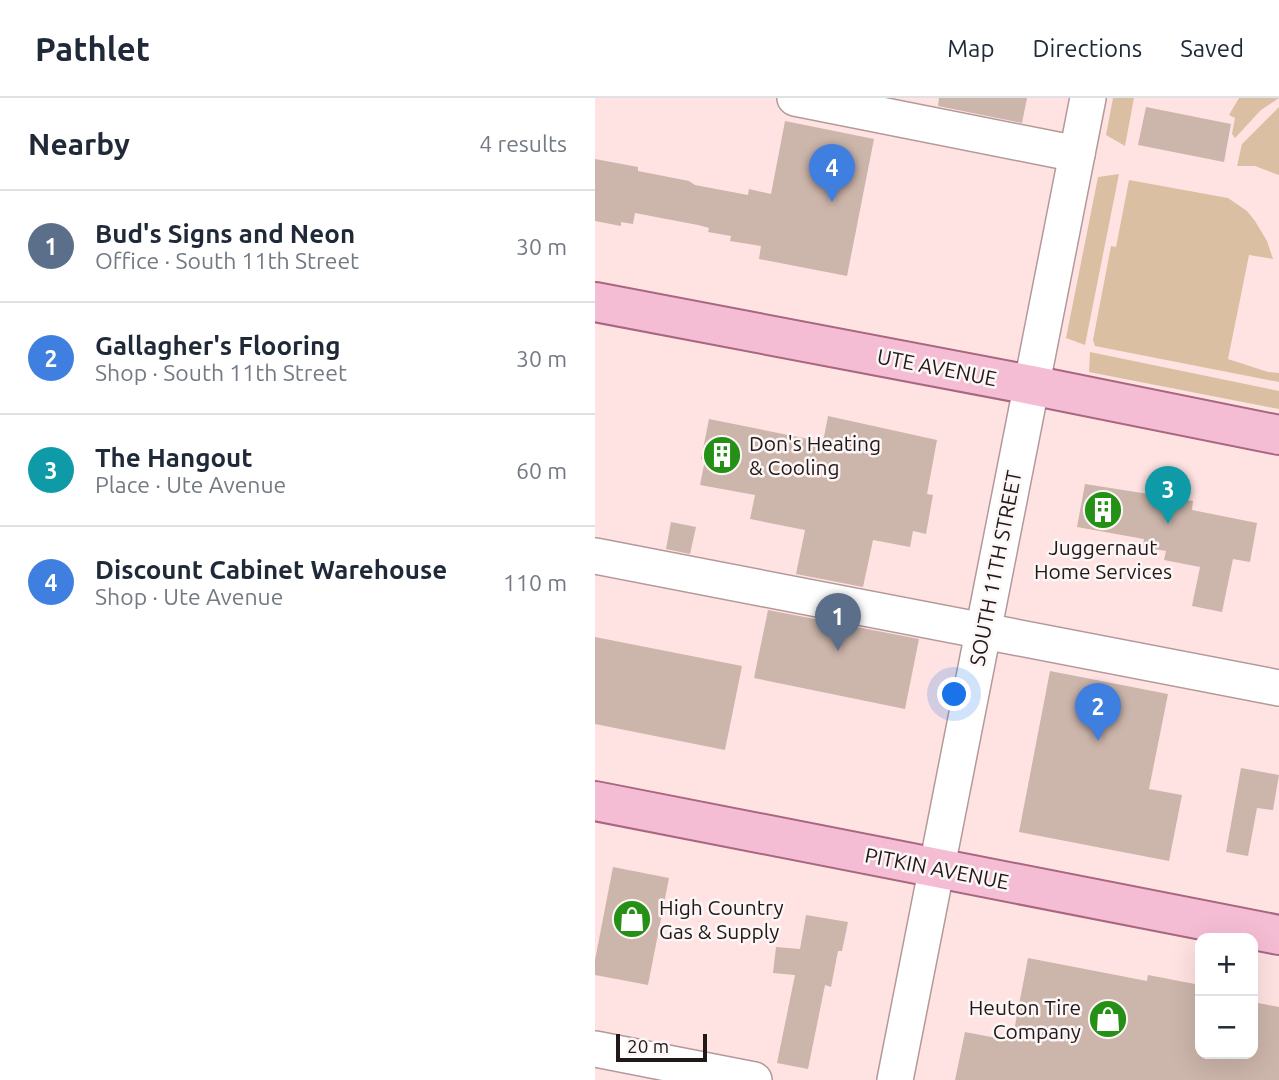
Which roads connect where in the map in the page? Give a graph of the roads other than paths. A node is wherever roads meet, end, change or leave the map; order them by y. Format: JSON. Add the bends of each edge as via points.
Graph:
{"nodes":[{"id":1,"x":795,"y":98,"type":"edge"},
{"id":2,"x":1088,"y":98,"type":"edge"},
{"id":3,"x":1077,"y":154,"type":"junction"},
{"id":4,"x":595,"y":302,"type":"edge"},
{"id":5,"x":1031,"y":385,"type":"junction"},
{"id":6,"x":1279,"y":435,"type":"edge"},
{"id":7,"x":595,"y":556,"type":"edge"},
{"id":8,"x":982,"y":630,"type":"junction"},
{"id":9,"x":1279,"y":688,"type":"edge"},
{"id":10,"x":595,"y":801,"type":"edge"},
{"id":11,"x":937,"y":868,"type":"junction"},
{"id":12,"x":1279,"y":935,"type":"edge"},
{"id":13,"x":595,"y":1049,"type":"edge"},
{"id":14,"x":754,"y":1080,"type":"edge"},
{"id":15,"x":895,"y":1080,"type":"edge"}],
"edges":[{"from":1,"to":3,"type":"street"},
{"from":2,"to":3,"type":"street","name":"SOUTH 11TH STREET"},
{"from":3,"to":5,"type":"street","name":"SOUTH 11TH STREET"},
{"from":4,"to":5,"type":"main road","name":"UTE AVENUE"},
{"from":5,"to":6,"type":"main road","name":"UTE AVENUE"},
{"from":5,"to":8,"type":"street","name":"SOUTH 11TH STREET"},
{"from":7,"to":8,"type":"street"},
{"from":8,"to":9,"type":"street"},
{"from":8,"to":11,"type":"street","name":"SOUTH 11TH STREET"},
{"from":10,"to":11,"type":"main road","name":"PITKIN AVENUE"},
{"from":11,"to":12,"type":"main road","name":"PITKIN AVENUE"},
{"from":11,"to":15,"type":"street","name":"SOUTH 11TH STREET"},
{"from":13,"to":14,"type":"street"}]}
